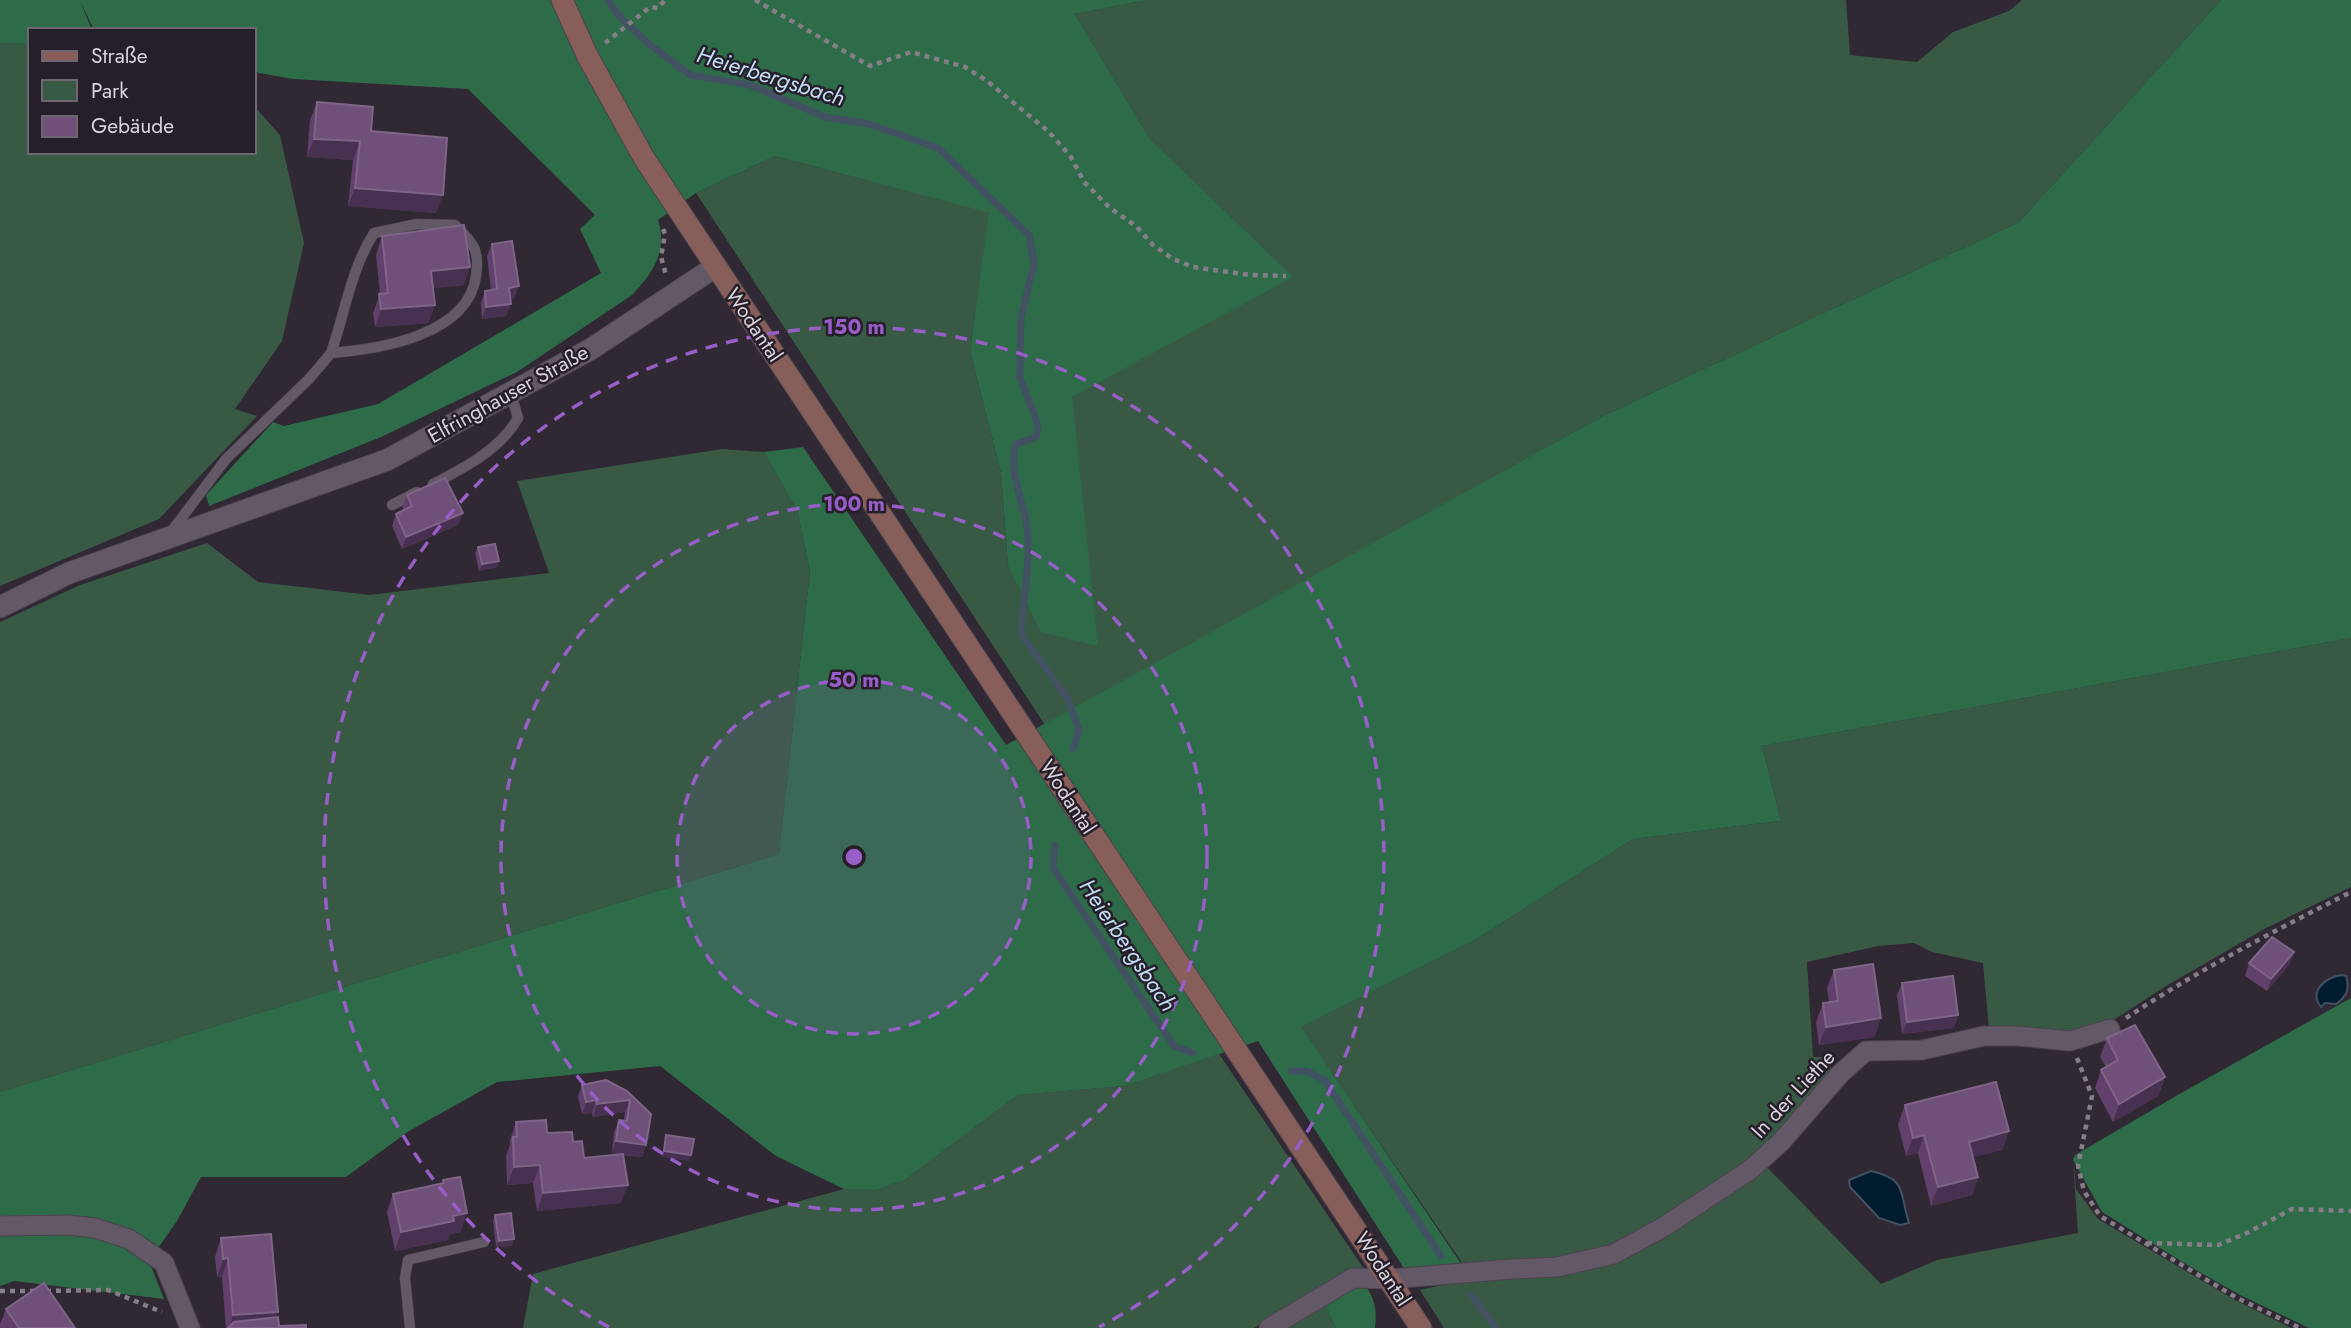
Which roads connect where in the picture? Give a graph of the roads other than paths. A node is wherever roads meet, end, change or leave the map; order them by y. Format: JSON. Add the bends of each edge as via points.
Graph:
{"nodes":[{"id":1,"x":562,"y":0,"type":"edge"},
{"id":2,"x":715,"y":267,"type":"junction"},
{"id":3,"x":331,"y":353,"type":"junction"},
{"id":4,"x":512,"y":394,"type":"junction"},
{"id":5,"x":392,"y":505,"type":"dead end"},
{"id":6,"x":167,"y":538,"type":"junction"},
{"id":7,"x":0,"y":607,"type":"edge"},
{"id":8,"x":2110,"y":1029,"type":"road end"},
{"id":9,"x":0,"y":1226,"type":"edge"},
{"id":10,"x":484,"y":1242,"type":"dead end"},
{"id":11,"x":1390,"y":1279,"type":"junction"},
{"id":12,"x":187,"y":1320,"type":"edge"},
{"id":13,"x":410,"y":1328,"type":"edge"},
{"id":14,"x":1269,"y":1328,"type":"edge"},
{"id":15,"x":1421,"y":1328,"type":"edge"}],
"edges":[{"from":1,"to":2,"type":"main road","via":[[644,158]]},
{"from":2,"to":4,"type":"street","name":"Elfringhauser Straße","via":[[591,349]]},
{"from":2,"to":11,"type":"main road","name":"Wodantal"},
{"from":3,"to":3,"type":"lane","via":[[397,342],[433,330],[461,310],[474,290],[478,266],[474,244],[455,225],[417,224],[374,233],[350,285]]},
{"from":3,"to":6,"type":"lane","via":[[226,459]]},
{"from":4,"to":5,"type":"lane","via":[[518,418],[511,431],[474,462]]},
{"from":4,"to":6,"type":"street","name":"Elfringhauser Straße","via":[[387,460]]},
{"from":6,"to":7,"type":"street","name":"Elfringhauser Straße","via":[[69,573]]},
{"from":8,"to":11,"type":"street","name":"In der Liethe","via":[[2070,1041],[1984,1036],[1922,1050],[1866,1051],[1750,1170],[1614,1254],[1557,1267]]},
{"from":9,"to":12,"type":"street","via":[[69,1225],[129,1239],[164,1263]]},
{"from":10,"to":13,"type":"lane","via":[[408,1260],[405,1278]]},
{"from":11,"to":14,"type":"street","name":"In der Liethe","via":[[1353,1278]]},
{"from":11,"to":15,"type":"main road","name":"Wodantal"}]}
